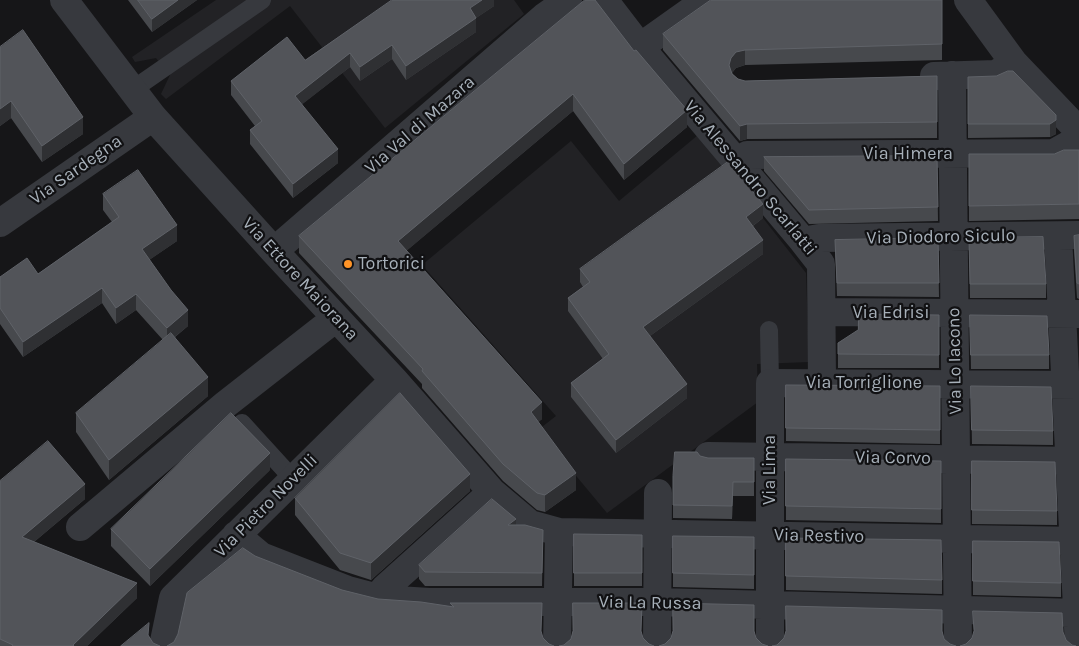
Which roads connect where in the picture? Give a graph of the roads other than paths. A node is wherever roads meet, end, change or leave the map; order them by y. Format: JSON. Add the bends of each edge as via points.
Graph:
{"nodes":[{"id":1,"x":64,"y":0,"type":"edge"},
{"id":2,"x":262,"y":0,"type":"edge"},
{"id":3,"x":568,"y":0,"type":"edge"},
{"id":4,"x":604,"y":0,"type":"edge"},
{"id":5,"x":968,"y":0,"type":"edge"},
{"id":6,"x":690,"y":4,"type":"edge"},
{"id":7,"x":640,"y":47,"type":"junction"},
{"id":8,"x":1014,"y":62,"type":"junction"},
{"id":9,"x":952,"y":75,"type":"junction"},
{"id":10,"x":913,"y":76,"type":"edge"},
{"id":11,"x":132,"y":90,"type":"junction"},
{"id":12,"x":152,"y":117,"type":"junction"},
{"id":13,"x":1079,"y":131,"type":"edge"},
{"id":14,"x":1079,"y":139,"type":"edge"},
{"id":15,"x":953,"y":154,"type":"junction"},
{"id":16,"x":736,"y":162,"type":"junction"},
{"id":17,"x":0,"y":222,"type":"edge"},
{"id":18,"x":1069,"y":236,"type":"edge"},
{"id":19,"x":954,"y":237,"type":"junction"},
{"id":20,"x":803,"y":241,"type":"junction"},
{"id":21,"x":274,"y":251,"type":"junction"},
{"id":22,"x":822,"y":312,"type":"junction"},
{"id":23,"x":955,"y":313,"type":"junction"},
{"id":24,"x":1071,"y":314,"type":"edge"},
{"id":25,"x":336,"y":318,"type":"junction"},
{"id":26,"x":769,"y":330,"type":"dead end"},
{"id":27,"x":394,"y":380,"type":"junction"},
{"id":28,"x":822,"y":382,"type":"junction"},
{"id":29,"x":770,"y":383,"type":"junction"},
{"id":30,"x":956,"y":384,"type":"junction"},
{"id":31,"x":1072,"y":385,"type":"edge"},
{"id":32,"x":242,"y":422,"type":"edge"},
{"id":33,"x":708,"y":456,"type":"edge"},
{"id":34,"x":770,"y":456,"type":"junction"},
{"id":35,"x":956,"y":459,"type":"junction"},
{"id":36,"x":1074,"y":461,"type":"edge"},
{"id":37,"x":293,"y":479,"type":"junction"},
{"id":38,"x":492,"y":492,"type":"junction"},
{"id":39,"x":658,"y":493,"type":"dead end"},
{"id":40,"x":80,"y":527,"type":"dead end"},
{"id":41,"x":559,"y":532,"type":"junction"},
{"id":42,"x":658,"y":534,"type":"junction"},
{"id":43,"x":236,"y":535,"type":"junction"},
{"id":44,"x":770,"y":536,"type":"junction"},
{"id":45,"x":958,"y":539,"type":"junction"},
{"id":46,"x":1076,"y":541,"type":"edge"},
{"id":47,"x":382,"y":599,"type":"junction"},
{"id":48,"x":558,"y":602,"type":"junction"},
{"id":49,"x":657,"y":602,"type":"junction"},
{"id":50,"x":770,"y":605,"type":"junction"},
{"id":51,"x":958,"y":611,"type":"junction"},
{"id":52,"x":1078,"y":613,"type":"edge"},
{"id":53,"x":163,"y":646,"type":"edge"},
{"id":54,"x":557,"y":646,"type":"edge"},
{"id":55,"x":657,"y":646,"type":"edge"},
{"id":56,"x":770,"y":646,"type":"edge"},
{"id":57,"x":958,"y":646,"type":"edge"},
{"id":58,"x":1078,"y":646,"type":"edge"}],
"edges":[{"from":1,"to":11,"type":"street","name":"Via Ettore Maiorana"},
{"from":2,"to":11,"type":"lane"},
{"from":3,"to":21,"type":"street","name":"Via Val di Mazara","via":[[544,17]]},
{"from":4,"to":7,"type":"street","name":"Via Alessandro Scarlatti"},
{"from":5,"to":8,"type":"street"},
{"from":6,"to":7,"type":"street"},
{"from":7,"to":16,"type":"street","name":"Via Alessandro Scarlatti"},
{"from":8,"to":9,"type":"street","via":[[996,74]]},
{"from":8,"to":13,"type":"street"},
{"from":9,"to":10,"type":"street"},
{"from":9,"to":15,"type":"street","name":"Via Lo Iacono"},
{"from":11,"to":12,"type":"street","name":"Via Ettore Maiorana"},
{"from":12,"to":17,"type":"street","name":"Via Sardegna"},
{"from":12,"to":21,"type":"street","name":"Via Ettore Maiorana"},
{"from":14,"to":15,"type":"street","name":"Via Himera","via":[[1054,153]]},
{"from":15,"to":16,"type":"street","name":"Via Himera","via":[[747,155]]},
{"from":15,"to":19,"type":"street","name":"Via Lo Iacono"},
{"from":16,"to":20,"type":"street","name":"Via Alessandro Scarlatti"},
{"from":18,"to":19,"type":"street","name":"Via Diodoro Siculo"},
{"from":18,"to":24,"type":"street"},
{"from":19,"to":20,"type":"street","name":"Via Diodoro Siculo","via":[[819,238]]},
{"from":19,"to":23,"type":"street","name":"Via Lo Iacono"},
{"from":20,"to":22,"type":"street","name":"Via Alessandro Scarlatti","via":[[821,264]]},
{"from":21,"to":25,"type":"street","name":"Via Ettore Maiorana"},
{"from":22,"to":23,"type":"street","name":"Via Edrisi"},
{"from":22,"to":28,"type":"street","name":"Via Alessandro Scarlatti"},
{"from":23,"to":24,"type":"street","name":"Via Edrisi"},
{"from":23,"to":30,"type":"street","name":"Via Lo Iacono"},
{"from":24,"to":31,"type":"street"},
{"from":25,"to":27,"type":"street","name":"Via Ettore Maiorana"},
{"from":25,"to":40,"type":"street","via":[[226,404]]},
{"from":26,"to":29,"type":"lane"},
{"from":27,"to":37,"type":"street","name":"Via Pietro Novelli"},
{"from":27,"to":38,"type":"street","name":"Via Ettore Maiorana"},
{"from":28,"to":29,"type":"street","name":"Via Torriglione"},
{"from":28,"to":30,"type":"street","name":"Via Torriglione"},
{"from":29,"to":34,"type":"street","name":"Via Lima"},
{"from":30,"to":31,"type":"street","name":"Via Torriglione"},
{"from":30,"to":35,"type":"street","name":"Via Lo Iacono"},
{"from":31,"to":36,"type":"street"},
{"from":32,"to":37,"type":"lane"},
{"from":33,"to":34,"type":"street","name":"Via Corvo"},
{"from":34,"to":35,"type":"street","name":"Via Corvo"},
{"from":34,"to":44,"type":"street","name":"Via Lima"},
{"from":35,"to":36,"type":"street","name":"Via Corvo"},
{"from":35,"to":45,"type":"street","name":"Via Lo Iacono"},
{"from":36,"to":46,"type":"street"},
{"from":37,"to":43,"type":"street","name":"Via Pietro Novelli"},
{"from":38,"to":41,"type":"street","name":"Via Ettore Maiorana","via":[[530,524]]},
{"from":38,"to":47,"type":"street","via":[[384,589]]},
{"from":39,"to":42,"type":"street"},
{"from":41,"to":42,"type":"street","name":"Via Restivo"},
{"from":41,"to":48,"type":"street"},
{"from":42,"to":44,"type":"street","name":"Via Restivo"},
{"from":42,"to":49,"type":"street"},
{"from":43,"to":47,"type":"street","name":"Via La Russa","via":[[261,556],[348,590]]},
{"from":43,"to":53,"type":"street","name":"Via Pietro Novelli","via":[[173,598]]},
{"from":44,"to":45,"type":"street","name":"Via Restivo"},
{"from":44,"to":50,"type":"street","name":"Via Lima"},
{"from":45,"to":46,"type":"street","name":"Via Restivo"},
{"from":45,"to":51,"type":"street","name":"Via Lo Iacono"},
{"from":46,"to":52,"type":"street"},
{"from":47,"to":48,"type":"street","name":"Via La Russa"},
{"from":48,"to":49,"type":"street","name":"Via La Russa"},
{"from":48,"to":54,"type":"street"},
{"from":49,"to":50,"type":"street","name":"Via La Russa"},
{"from":49,"to":55,"type":"street"},
{"from":50,"to":51,"type":"street","name":"Via La Russa"},
{"from":50,"to":56,"type":"street","name":"Via Lima"},
{"from":51,"to":52,"type":"street","name":"Via La Russa"},
{"from":51,"to":57,"type":"street","name":"Via Lo Iacono"},
{"from":52,"to":58,"type":"street"}]}
